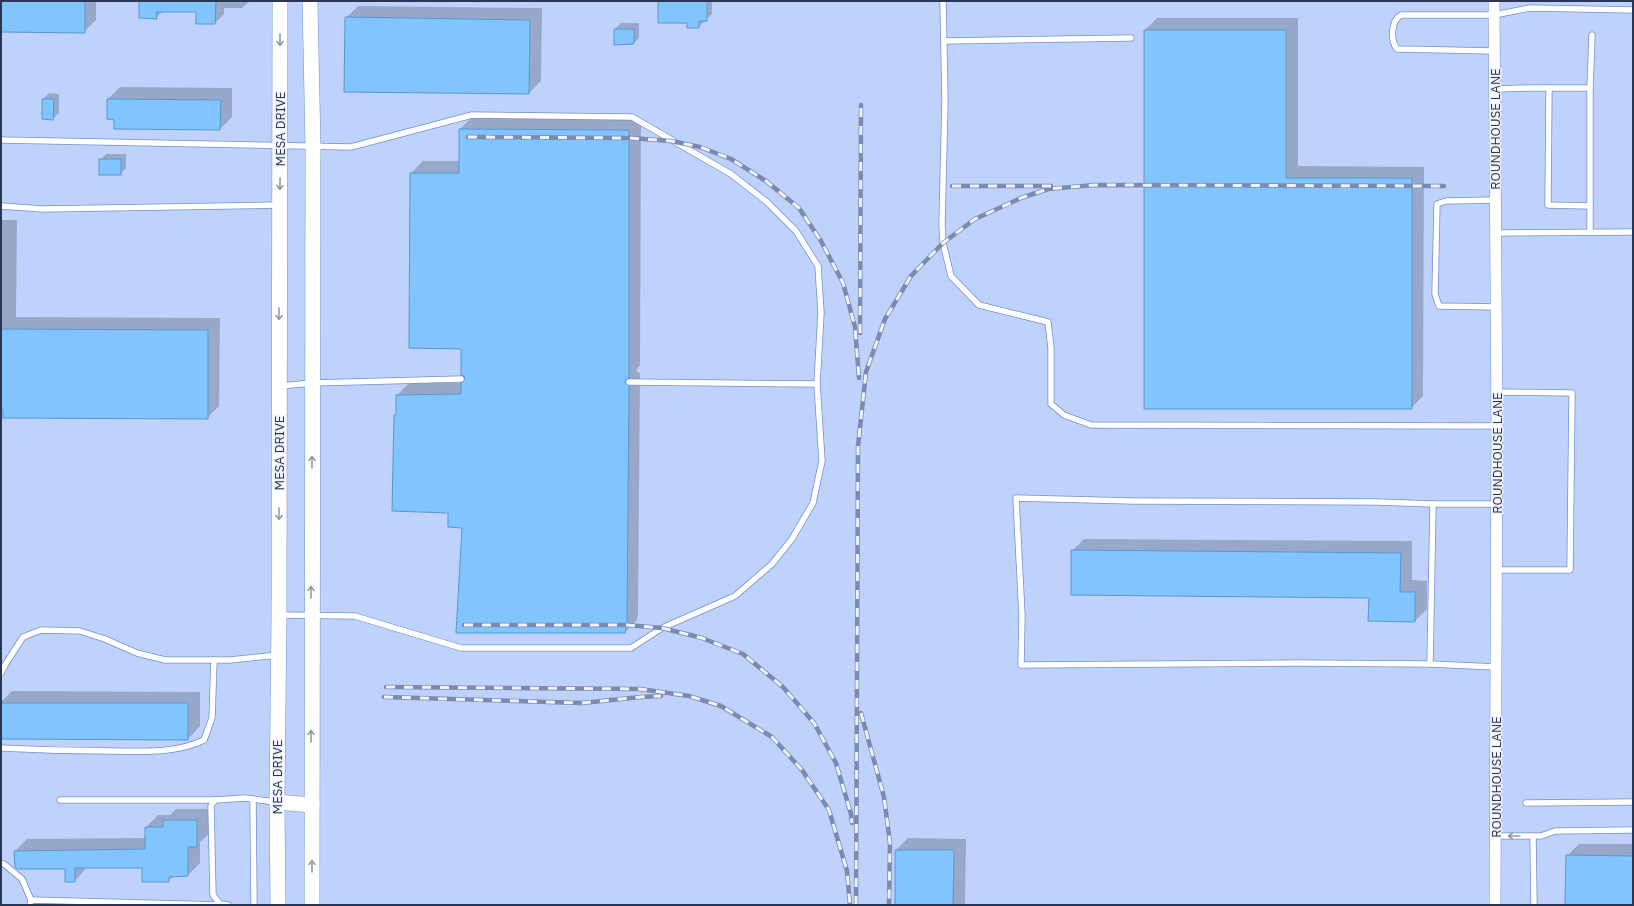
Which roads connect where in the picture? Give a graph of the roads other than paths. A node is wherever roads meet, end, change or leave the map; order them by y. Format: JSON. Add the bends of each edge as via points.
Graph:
{"nodes":[{"id":1,"x":280,"y":1,"type":"edge"},
{"id":2,"x":310,"y":1,"type":"edge"},
{"id":3,"x":943,"y":1,"type":"edge"},
{"id":4,"x":1494,"y":1,"type":"edge"},
{"id":5,"x":1633,"y":10,"type":"edge"},
{"id":6,"x":1494,"y":15,"type":"junction"},
{"id":7,"x":1592,"y":35,"type":"dead end"},
{"id":8,"x":1131,"y":38,"type":"dead end"},
{"id":9,"x":944,"y":41,"type":"junction"},
{"id":10,"x":1494,"y":51,"type":"junction"},
{"id":11,"x":1549,"y":88,"type":"junction"},
{"id":12,"x":1590,"y":88,"type":"junction"},
{"id":13,"x":1495,"y":89,"type":"junction"},
{"id":14,"x":1,"y":140,"type":"edge"},
{"id":15,"x":280,"y":146,"type":"junction"},
{"id":16,"x":313,"y":148,"type":"junction"},
{"id":17,"x":1495,"y":200,"type":"junction"},
{"id":18,"x":280,"y":205,"type":"junction"},
{"id":19,"x":1,"y":206,"type":"edge"},
{"id":20,"x":1590,"y":206,"type":"junction"},
{"id":21,"x":1590,"y":232,"type":"junction"},
{"id":22,"x":1633,"y":232,"type":"edge"},
{"id":23,"x":1496,"y":233,"type":"junction"},
{"id":24,"x":1496,"y":307,"type":"junction"},
{"id":25,"x":461,"y":379,"type":"dead end"},
{"id":26,"x":629,"y":382,"type":"dead end"},
{"id":27,"x":312,"y":383,"type":"junction"},
{"id":28,"x":817,"y":384,"type":"junction"},
{"id":29,"x":279,"y":386,"type":"junction"},
{"id":30,"x":1497,"y":392,"type":"junction"},
{"id":31,"x":1497,"y":426,"type":"junction"},
{"id":32,"x":1433,"y":504,"type":"junction"},
{"id":33,"x":1497,"y":504,"type":"junction"},
{"id":34,"x":1496,"y":570,"type":"junction"},
{"id":35,"x":311,"y":614,"type":"junction"},
{"id":36,"x":279,"y":615,"type":"junction"},
{"id":37,"x":278,"y":655,"type":"junction"},
{"id":38,"x":214,"y":660,"type":"junction"},
{"id":39,"x":1430,"y":664,"type":"junction"},
{"id":40,"x":1496,"y":667,"type":"junction"},
{"id":41,"x":1,"y":673,"type":"edge"},
{"id":42,"x":1,"y":748,"type":"edge"},
{"id":43,"x":253,"y":799,"type":"junction"},
{"id":44,"x":60,"y":800,"type":"dead end"},
{"id":45,"x":215,"y":800,"type":"junction"},
{"id":46,"x":277,"y":802,"type":"junction"},
{"id":47,"x":1633,"y":802,"type":"edge"},
{"id":48,"x":1526,"y":803,"type":"dead end"},
{"id":49,"x":312,"y":805,"type":"junction"},
{"id":50,"x":1633,"y":830,"type":"edge"},
{"id":51,"x":1495,"y":836,"type":"junction"},
{"id":52,"x":1533,"y":836,"type":"junction"},
{"id":53,"x":1,"y":863,"type":"edge"},
{"id":54,"x":30,"y":903,"type":"edge"},
{"id":55,"x":105,"y":903,"type":"edge"},
{"id":56,"x":220,"y":905,"type":"edge"},
{"id":57,"x":228,"y":905,"type":"edge"},
{"id":58,"x":254,"y":905,"type":"edge"},
{"id":59,"x":278,"y":905,"type":"edge"},
{"id":60,"x":312,"y":905,"type":"edge"},
{"id":61,"x":1495,"y":905,"type":"edge"},
{"id":62,"x":1534,"y":905,"type":"edge"}],
"edges":[{"from":1,"to":15,"type":"main road","name":"MESA DRIVE","one_way":true},
{"from":2,"to":16,"type":"main road"},
{"from":3,"to":9,"type":"lane"},
{"from":4,"to":6,"type":"street","name":"ROUNDHOUSE LANE"},
{"from":5,"to":6,"type":"lane","via":[[1530,8]]},
{"from":6,"to":10,"type":"street","name":"ROUNDHOUSE LANE"},
{"from":6,"to":10,"type":"lane","via":[[1402,15],[1394,23],[1393,45],[1404,50]]},
{"from":7,"to":12,"type":"lane"},
{"from":8,"to":9,"type":"lane"},
{"from":9,"to":31,"type":"lane","via":[[942,224],[950,276],[979,305],[1048,322],[1051,404],[1064,415],[1091,425]]},
{"from":10,"to":13,"type":"street","name":"ROUNDHOUSE LANE"},
{"from":11,"to":12,"type":"lane"},
{"from":11,"to":13,"type":"lane"},
{"from":11,"to":20,"type":"lane","via":[[1548,205]]},
{"from":12,"to":20,"type":"lane"},
{"from":13,"to":17,"type":"street","name":"ROUNDHOUSE LANE"},
{"from":14,"to":15,"type":"lane"},
{"from":15,"to":16,"type":"lane"},
{"from":15,"to":18,"type":"main road","name":"MESA DRIVE","one_way":true},
{"from":16,"to":27,"type":"main road"},
{"from":16,"to":28,"type":"lane","via":[[351,147],[472,115],[632,117],[731,174],[767,202],[796,232],[818,266],[821,313]]},
{"from":17,"to":23,"type":"street","name":"ROUNDHOUSE LANE"},
{"from":17,"to":24,"type":"lane","via":[[1446,201],[1437,204],[1435,294],[1439,306]]},
{"from":18,"to":19,"type":"lane","via":[[43,209]]},
{"from":18,"to":29,"type":"main road","name":"MESA DRIVE","one_way":true},
{"from":20,"to":21,"type":"lane"},
{"from":21,"to":22,"type":"lane"},
{"from":21,"to":23,"type":"lane"},
{"from":23,"to":24,"type":"street","name":"ROUNDHOUSE LANE"},
{"from":24,"to":30,"type":"street","name":"ROUNDHOUSE LANE"},
{"from":25,"to":27,"type":"lane"},
{"from":26,"to":28,"type":"lane"},
{"from":27,"to":29,"type":"lane"},
{"from":35,"to":27,"type":"main road","one_way":true},
{"from":28,"to":35,"type":"lane","via":[[822,461],[813,503],[792,539],[772,564],[735,596],[662,628],[631,648],[461,648],[355,616]]},
{"from":29,"to":36,"type":"main road","name":"MESA DRIVE","one_way":true},
{"from":30,"to":31,"type":"street","name":"ROUNDHOUSE LANE"},
{"from":30,"to":34,"type":"lane","via":[[1572,392],[1570,570]]},
{"from":31,"to":33,"type":"street","name":"ROUNDHOUSE LANE"},
{"from":32,"to":33,"type":"lane"},
{"from":32,"to":39,"type":"lane"},
{"from":32,"to":39,"type":"lane","via":[[1016,498],[1022,616],[1021,665]]},
{"from":33,"to":34,"type":"street","name":"ROUNDHOUSE LANE"},
{"from":34,"to":40,"type":"street","name":"ROUNDHOUSE LANE"},
{"from":35,"to":36,"type":"lane"},
{"from":49,"to":35,"type":"main road","one_way":true},
{"from":36,"to":37,"type":"main road","name":"MESA DRIVE"},
{"from":37,"to":38,"type":"lane"},
{"from":37,"to":46,"type":"main road","name":"MESA DRIVE"},
{"from":38,"to":41,"type":"lane","via":[[165,660],[137,653],[80,630],[41,630],[23,637]]},
{"from":38,"to":42,"type":"lane","via":[[212,718],[204,740],[191,747],[148,751]]},
{"from":39,"to":40,"type":"lane"},
{"from":40,"to":51,"type":"street","name":"ROUNDHOUSE LANE"},
{"from":43,"to":45,"type":"lane"},
{"from":43,"to":46,"type":"lane"},
{"from":43,"to":58,"type":"lane"},
{"from":44,"to":45,"type":"lane"},
{"from":45,"to":56,"type":"lane","via":[[211,806],[213,895]]},
{"from":46,"to":49,"type":"main road"},
{"from":46,"to":59,"type":"main road","name":"MESA DRIVE"},
{"from":47,"to":48,"type":"lane"},
{"from":60,"to":49,"type":"main road","one_way":true},
{"from":50,"to":52,"type":"lane","via":[[1555,831]]},
{"from":52,"to":51,"type":"lane","one_way":true},
{"from":51,"to":61,"type":"street","name":"ROUNDHOUSE LANE"},
{"from":52,"to":62,"type":"lane"},
{"from":53,"to":54,"type":"lane","via":[[22,879]]},
{"from":54,"to":55,"type":"lane"},
{"from":55,"to":56,"type":"lane"},
{"from":56,"to":57,"type":"lane"}]}
